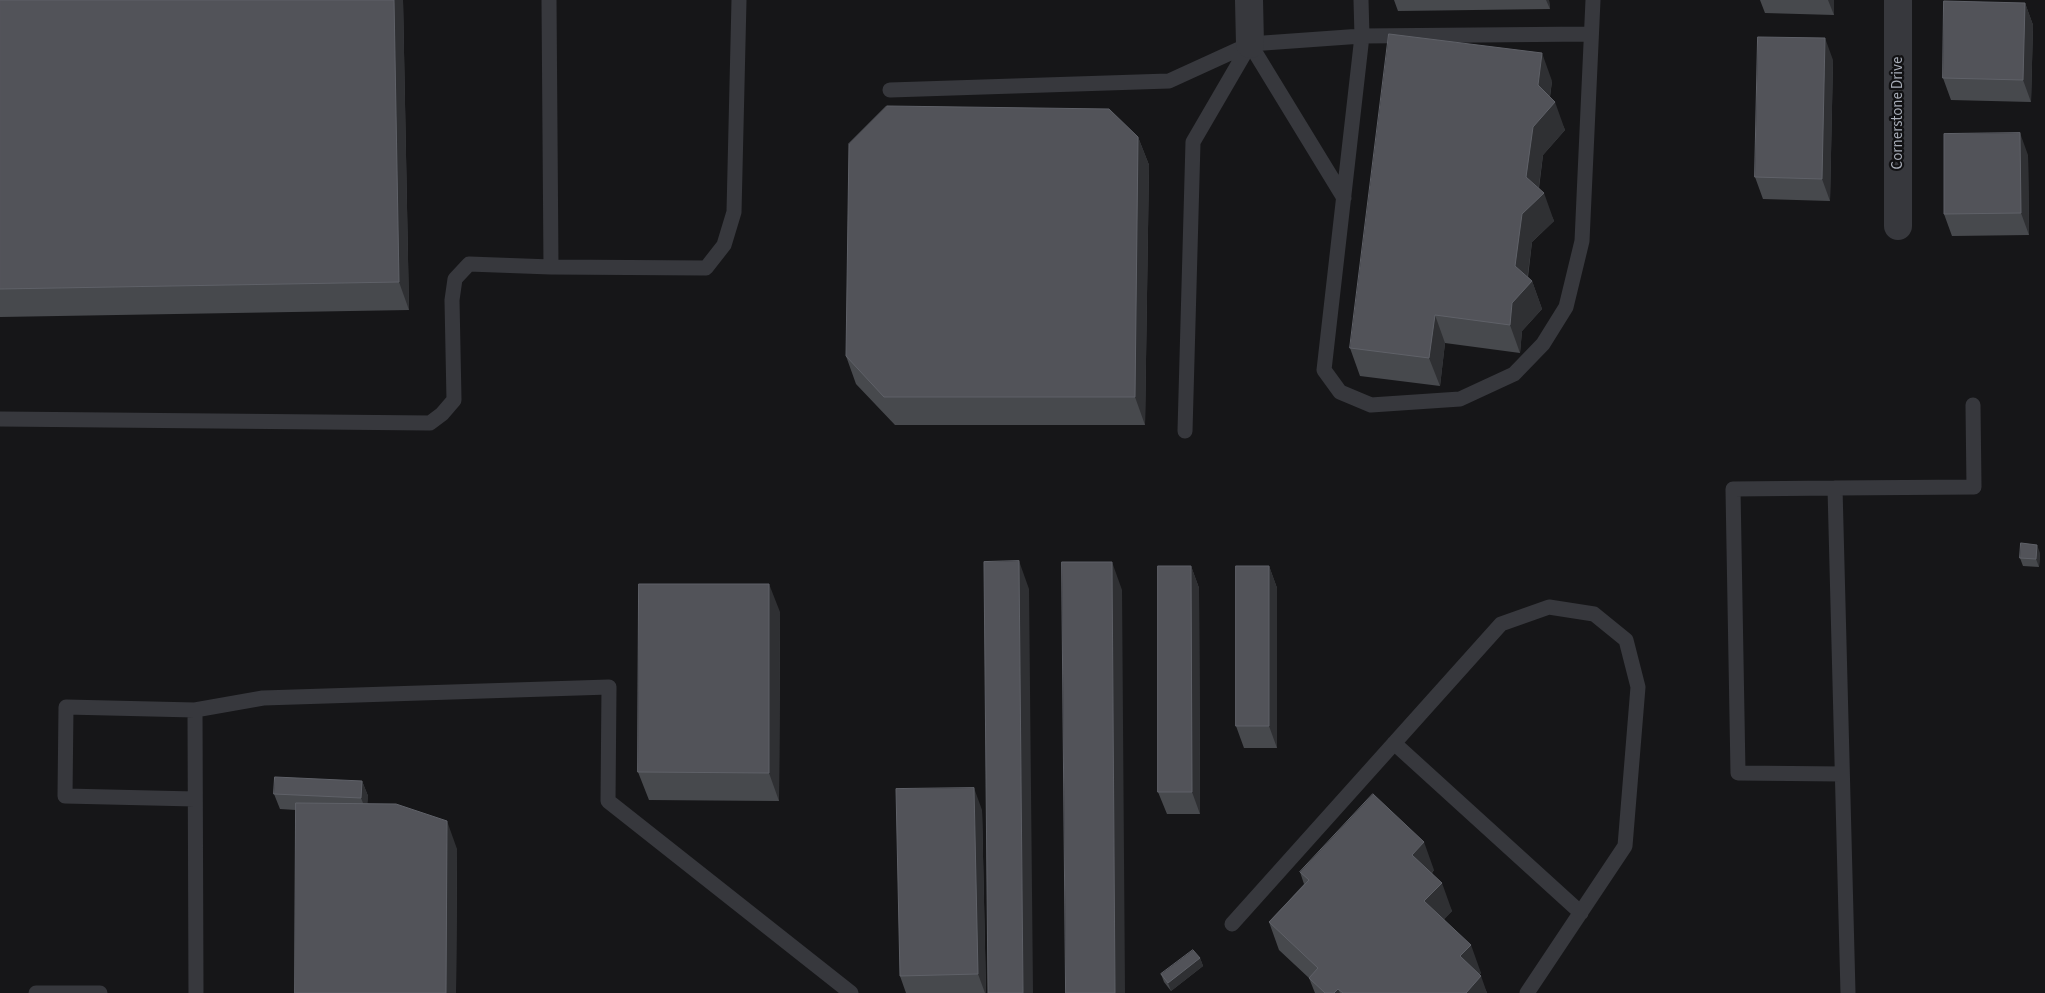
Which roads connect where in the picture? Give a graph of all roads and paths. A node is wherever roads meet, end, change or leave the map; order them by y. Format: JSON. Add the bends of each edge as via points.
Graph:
{"nodes":[{"id":1,"x":549,"y":0,"type":"edge"},
{"id":2,"x":739,"y":0,"type":"edge"},
{"id":3,"x":1249,"y":0,"type":"edge"},
{"id":4,"x":1361,"y":0,"type":"edge"},
{"id":5,"x":1593,"y":0,"type":"edge"},
{"id":6,"x":1898,"y":0,"type":"edge"},
{"id":7,"x":1591,"y":34,"type":"junction"},
{"id":8,"x":1362,"y":36,"type":"junction"},
{"id":9,"x":1250,"y":44,"type":"junction"},
{"id":10,"x":890,"y":90,"type":"dead end"},
{"id":11,"x":1344,"y":198,"type":"junction"},
{"id":12,"x":1898,"y":226,"type":"dead end"},
{"id":13,"x":552,"y":267,"type":"junction"},
{"id":14,"x":1973,"y":405,"type":"dead end"},
{"id":15,"x":0,"y":419,"type":"edge"},
{"id":16,"x":1185,"y":431,"type":"dead end"},
{"id":17,"x":1835,"y":488,"type":"junction"},
{"id":18,"x":195,"y":710,"type":"junction"},
{"id":19,"x":1394,"y":743,"type":"junction"},
{"id":20,"x":1842,"y":774,"type":"junction"},
{"id":21,"x":195,"y":799,"type":"junction"},
{"id":22,"x":1581,"y":912,"type":"junction"},
{"id":23,"x":1232,"y":924,"type":"dead end"},
{"id":24,"x":36,"y":993,"type":"edge"},
{"id":25,"x":100,"y":993,"type":"edge"},
{"id":26,"x":196,"y":993,"type":"edge"},
{"id":27,"x":851,"y":993,"type":"edge"},
{"id":28,"x":1528,"y":993,"type":"edge"},
{"id":29,"x":1848,"y":993,"type":"edge"}],
"edges":[{"from":1,"to":13,"type":"lane"},
{"from":2,"to":13,"type":"lane","via":[[734,212],[724,245],[706,268]]},
{"from":3,"to":9,"type":"street"},
{"from":4,"to":8,"type":"lane"},
{"from":5,"to":7,"type":"lane"},
{"from":6,"to":12,"type":"street","name":"Cornerstone Drive"},
{"from":7,"to":8,"type":"lane"},
{"from":7,"to":11,"type":"lane","via":[[1582,241],[1566,307],[1543,344],[1514,374],[1460,399],[1370,405],[1340,392],[1324,370]]},
{"from":8,"to":9,"type":"lane"},
{"from":8,"to":11,"type":"lane"},
{"from":9,"to":10,"type":"lane","via":[[1169,81]]},
{"from":9,"to":11,"type":"lane"},
{"from":9,"to":16,"type":"lane","via":[[1193,142]]},
{"from":13,"to":15,"type":"lane","via":[[469,264],[455,279],[452,300],[454,400],[430,422]]},
{"from":14,"to":17,"type":"lane","via":[[1974,488]]},
{"from":17,"to":20,"type":"lane"},
{"from":17,"to":20,"type":"lane","via":[[1733,489],[1738,773]]},
{"from":18,"to":21,"type":"lane"},
{"from":18,"to":21,"type":"lane","via":[[66,707],[65,796]]},
{"from":18,"to":27,"type":"lane","via":[[263,698],[609,687],[608,801]]},
{"from":19,"to":22,"type":"lane"},
{"from":19,"to":22,"type":"lane","via":[[1501,624],[1549,607],[1594,614],[1626,640],[1638,687],[1625,846]]},
{"from":19,"to":23,"type":"lane"},
{"from":20,"to":29,"type":"lane"},
{"from":21,"to":26,"type":"lane"},
{"from":22,"to":28,"type":"lane"},
{"from":24,"to":25,"type":"lane"}]}
